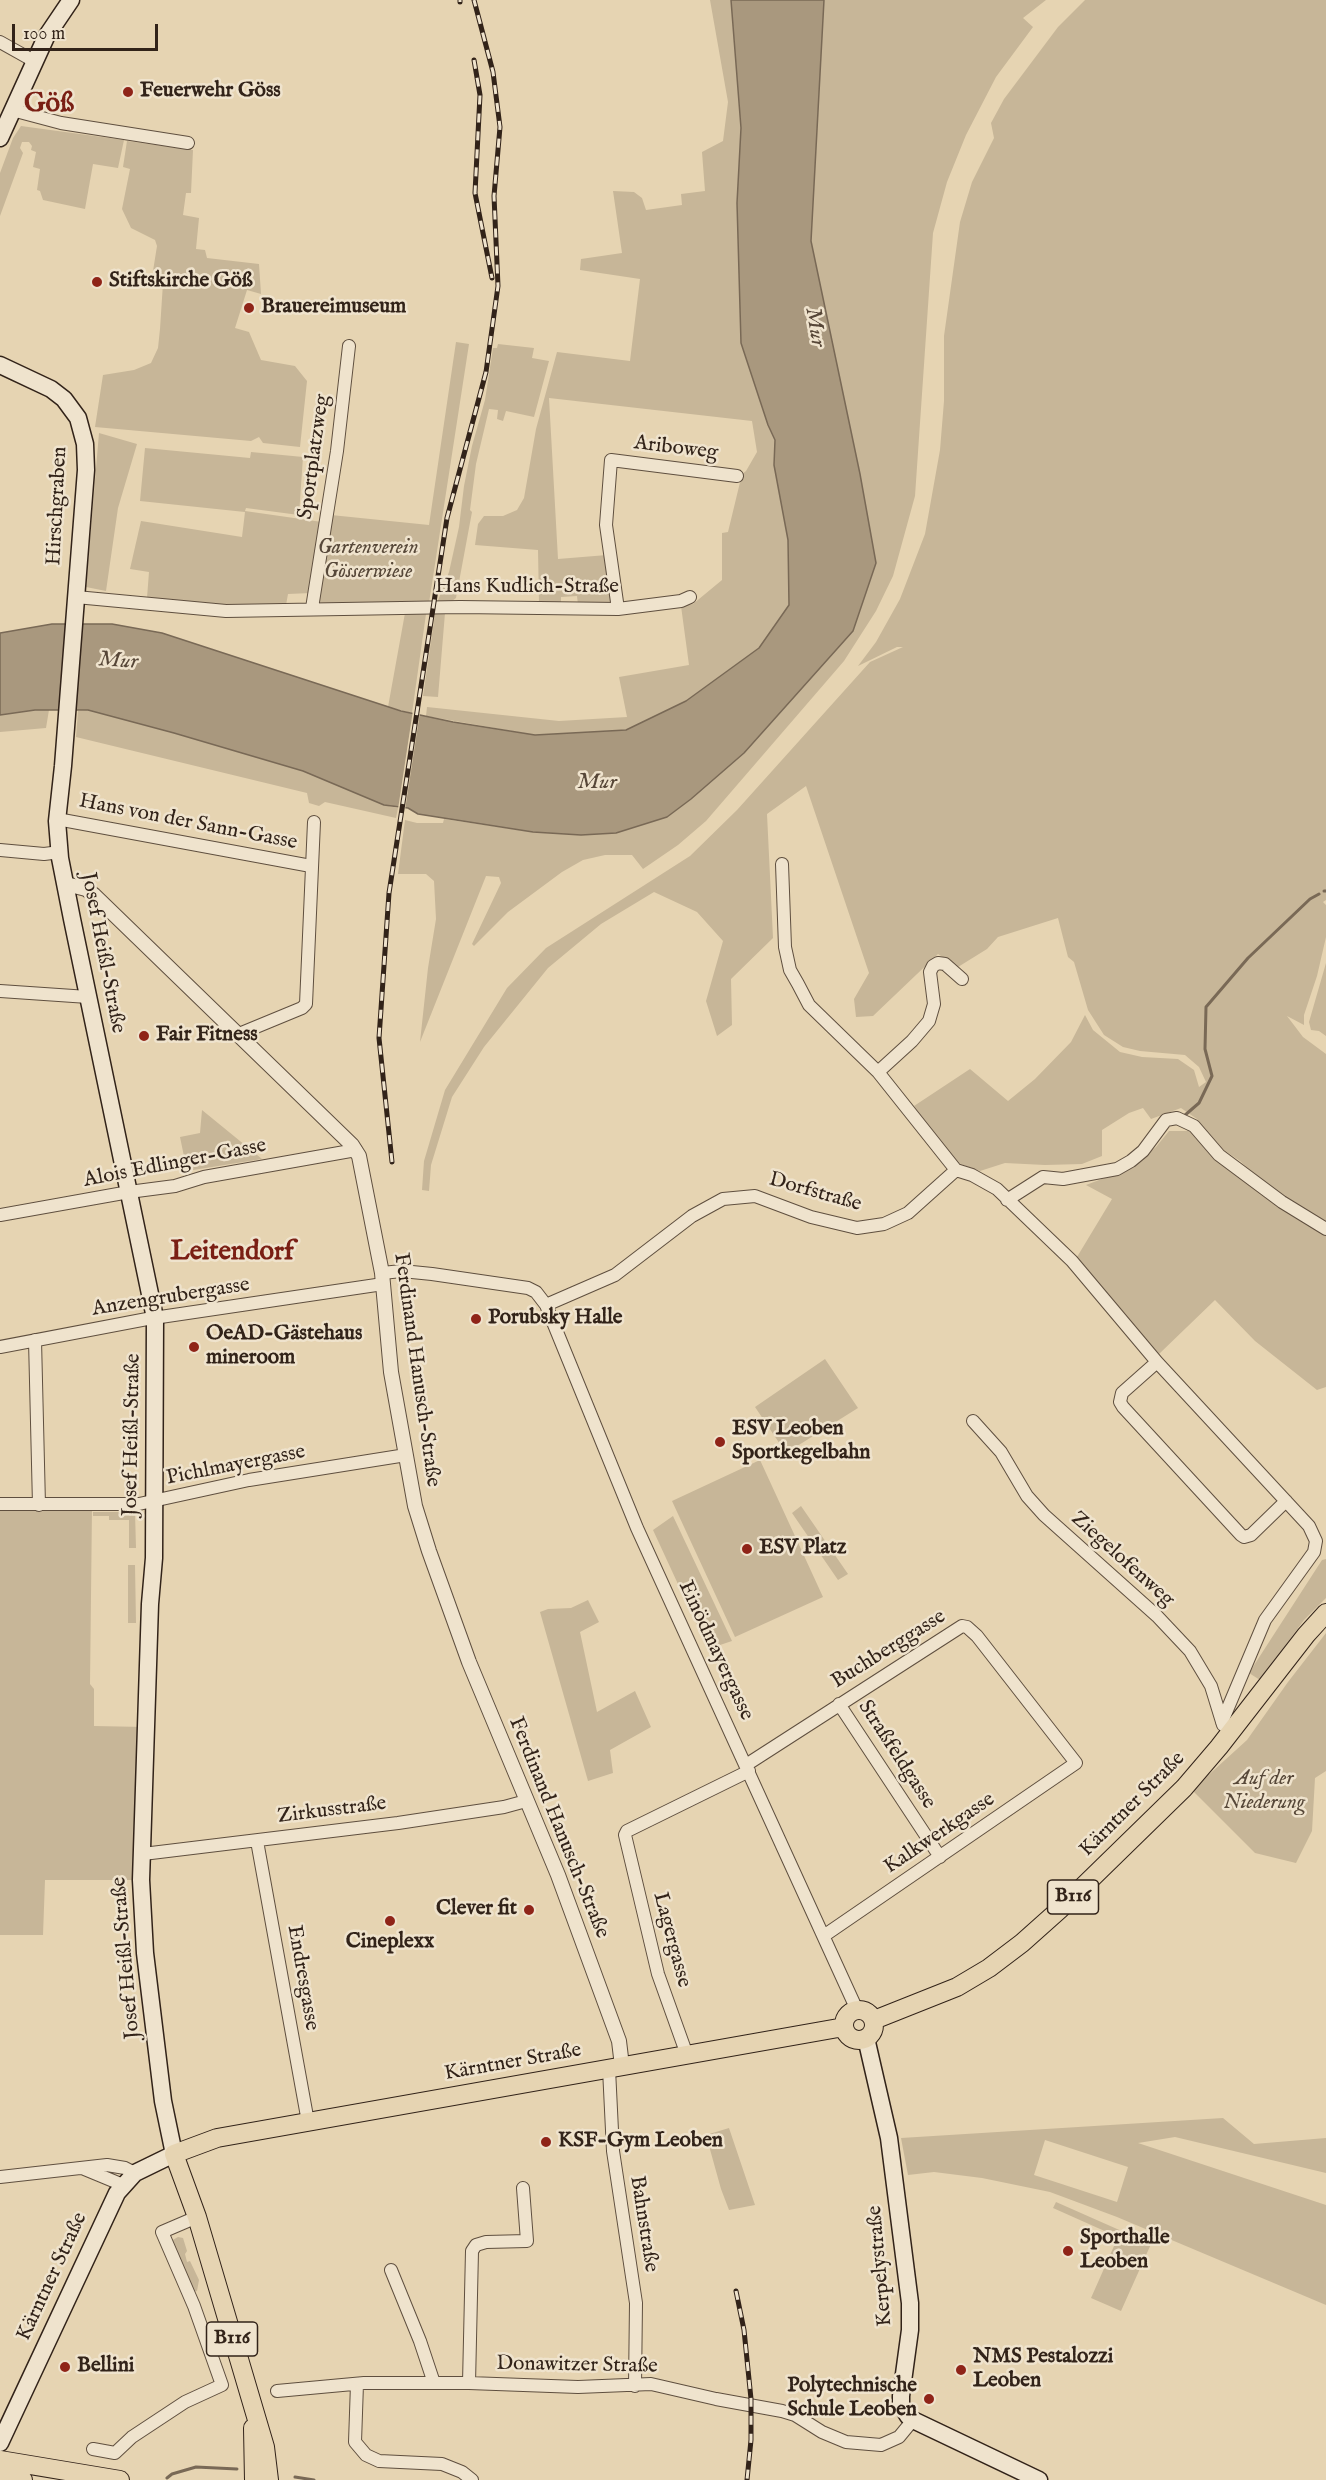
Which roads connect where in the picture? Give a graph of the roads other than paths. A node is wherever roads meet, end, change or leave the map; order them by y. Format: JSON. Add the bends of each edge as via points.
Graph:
{"nodes":[{"id":1,"x":71,"y":0,"type":"edge"},
{"id":2,"x":0,"y":42,"type":"edge"},
{"id":3,"x":34,"y":61,"type":"junction"},
{"id":4,"x":12,"y":110,"type":"junction"},
{"id":5,"x":0,"y":138,"type":"edge"},
{"id":6,"x":188,"y":142,"type":"dead end"},
{"id":7,"x":349,"y":346,"type":"dead end"},
{"id":8,"x":0,"y":365,"type":"edge"},
{"id":9,"x":737,"y":476,"type":"dead end"},
{"id":10,"x":76,"y":597,"type":"junction"},
{"id":11,"x":690,"y":597,"type":"dead end"},
{"id":12,"x":312,"y":608,"type":"junction"},
{"id":13,"x":618,"y":609,"type":"junction"},
{"id":14,"x":66,"y":725,"type":"joint"},
{"id":15,"x":57,"y":819,"type":"junction"},
{"id":16,"x":314,"y":822,"type":"dead end"},
{"id":17,"x":0,"y":850,"type":"edge"},
{"id":18,"x":60,"y":852,"type":"junction"},
{"id":19,"x":782,"y":864,"type":"dead end"},
{"id":20,"x":311,"y":866,"type":"junction"},
{"id":21,"x":66,"y":884,"type":"junction"},
{"id":22,"x":962,"y":979,"type":"dead end"},
{"id":23,"x":0,"y":991,"type":"edge"},
{"id":24,"x":88,"y":997,"type":"junction"},
{"id":25,"x":239,"y":1034,"type":"junction"},
{"id":26,"x":878,"y":1072,"type":"junction"},
{"id":27,"x":356,"y":1150,"type":"junction"},
{"id":28,"x":956,"y":1170,"type":"junction"},
{"id":29,"x":129,"y":1192,"type":"junction"},
{"id":30,"x":1007,"y":1200,"type":"junction"},
{"id":31,"x":0,"y":1215,"type":"edge"},
{"id":32,"x":1326,"y":1229,"type":"edge"},
{"id":33,"x":383,"y":1278,"type":"junction"},
{"id":34,"x":546,"y":1305,"type":"junction"},
{"id":35,"x":155,"y":1318,"type":"junction"},
{"id":36,"x":34,"y":1340,"type":"junction"},
{"id":37,"x":0,"y":1347,"type":"edge"},
{"id":38,"x":1157,"y":1362,"type":"junction"},
{"id":39,"x":973,"y":1421,"type":"dead end"},
{"id":40,"x":406,"y":1455,"type":"junction"},
{"id":41,"x":1286,"y":1501,"type":"junction"},
{"id":42,"x":155,"y":1502,"type":"junction"},
{"id":43,"x":0,"y":1504,"type":"edge"},
{"id":44,"x":39,"y":1504,"type":"junction"},
{"id":45,"x":1326,"y":1613,"type":"edge"},
{"id":46,"x":839,"y":1704,"type":"junction"},
{"id":47,"x":1224,"y":1730,"type":"junction"},
{"id":48,"x":1076,"y":1763,"type":"joint"},
{"id":49,"x":747,"y":1768,"type":"junction"},
{"id":50,"x":526,"y":1801,"type":"junction"},
{"id":51,"x":625,"y":1833,"type":"joint"},
{"id":52,"x":257,"y":1841,"type":"junction"},
{"id":53,"x":143,"y":1854,"type":"junction"},
{"id":54,"x":940,"y":1857,"type":"junction"},
{"id":55,"x":825,"y":1935,"type":"junction"},
{"id":56,"x":857,"y":2010,"type":"junction"},
{"id":57,"x":874,"y":2020,"type":"junction"},
{"id":58,"x":844,"y":2027,"type":"junction"},
{"id":59,"x":866,"y":2038,"type":"junction"},
{"id":60,"x":687,"y":2055,"type":"junction"},
{"id":61,"x":615,"y":2068,"type":"junction"},
{"id":62,"x":309,"y":2122,"type":"junction"},
{"id":63,"x":174,"y":2154,"type":"junction"},
{"id":64,"x":81,"y":2167,"type":"junction"},
{"id":65,"x":135,"y":2173,"type":"junction"},
{"id":66,"x":0,"y":2177,"type":"edge"},
{"id":67,"x":123,"y":2186,"type":"junction"},
{"id":68,"x":523,"y":2188,"type":"dead end"},
{"id":69,"x":197,"y":2217,"type":"junction"},
{"id":70,"x":391,"y":2270,"type":"dead end"},
{"id":71,"x":434,"y":2383,"type":"junction"},
{"id":72,"x":469,"y":2383,"type":"junction"},
{"id":73,"x":357,"y":2384,"type":"junction"},
{"id":74,"x":635,"y":2386,"type":"junction"},
{"id":75,"x":277,"y":2391,"type":"dead end"},
{"id":76,"x":913,"y":2420,"type":"junction"},
{"id":77,"x":0,"y":2443,"type":"edge"},
{"id":78,"x":93,"y":2449,"type":"dead end"},
{"id":79,"x":260,"y":2452,"type":"junction"},
{"id":80,"x":0,"y":2460,"type":"edge"},
{"id":81,"x":0,"y":2476,"type":"edge"},
{"id":82,"x":23,"y":2480,"type":"edge"},
{"id":83,"x":120,"y":2480,"type":"edge"},
{"id":84,"x":242,"y":2480,"type":"edge"},
{"id":85,"x":254,"y":2480,"type":"edge"},
{"id":86,"x":269,"y":2480,"type":"edge"},
{"id":87,"x":280,"y":2480,"type":"edge"},
{"id":88,"x":472,"y":2480,"type":"edge"},
{"id":89,"x":1039,"y":2480,"type":"edge"}],
"edges":[{"from":1,"to":3,"type":"main road"},
{"from":2,"to":3,"type":"street"},
{"from":3,"to":4,"type":"main road"},
{"from":4,"to":5,"type":"main road"},
{"from":4,"to":6,"type":"street","via":[[61,123]]},
{"from":7,"to":12,"type":"street","name":"Sportplatzweg"},
{"from":8,"to":10,"type":"main road","name":"Hirschgraben","via":[[58,394],[73,409],[83,431],[86,470]]},
{"from":9,"to":13,"type":"street","name":"Ariboweg","via":[[611,460],[606,525]]},
{"from":10,"to":12,"type":"street","name":"Hans Kudlich-Straße","via":[[226,611]]},
{"from":10,"to":14,"type":"main road","name":"Hirschgraben"},
{"from":11,"to":13,"type":"street","name":"Hans Kudlich-Straße"},
{"from":12,"to":13,"type":"street","name":"Hans Kudlich-Straße"},
{"from":14,"to":15,"type":"main road","name":"Josef Heißl-Straße"},
{"from":15,"to":18,"type":"main road","name":"Josef Heißl-Straße"},
{"from":15,"to":20,"type":"street","name":"Hans von der Sann-Gasse"},
{"from":16,"to":20,"type":"street"},
{"from":17,"to":18,"type":"street"},
{"from":18,"to":21,"type":"main road","name":"Josef Heißl-Straße"},
{"from":19,"to":26,"type":"street","via":[[785,947],[790,970],[810,1005]]},
{"from":20,"to":25,"type":"street","via":[[306,1004]]},
{"from":21,"to":24,"type":"main road","name":"Josef Heißl-Straße"},
{"from":21,"to":25,"type":"street","name":"Ferdinand Hanusch-Straße","via":[[94,895]]},
{"from":22,"to":26,"type":"street","via":[[945,964],[933,966],[930,972],[934,1004],[929,1021]]},
{"from":23,"to":24,"type":"street"},
{"from":24,"to":29,"type":"main road","name":"Josef Heißl-Straße"},
{"from":25,"to":27,"type":"street","name":"Ferdinand Hanusch-Straße"},
{"from":26,"to":28,"type":"street"},
{"from":27,"to":29,"type":"street","name":"Alois Edlinger-Gasse"},
{"from":27,"to":33,"type":"street","name":"Ferdinand Hanusch-Straße"},
{"from":28,"to":30,"type":"street","via":[[997,1189]]},
{"from":28,"to":34,"type":"street","name":"Dorfstraße","via":[[908,1213],[884,1224],[857,1228],[755,1196],[723,1199],[692,1216],[615,1275]]},
{"from":29,"to":31,"type":"street","name":"Alois Edlinger-Gasse"},
{"from":29,"to":35,"type":"main road","name":"Josef Heißl-Straße"},
{"from":30,"to":32,"type":"street","via":[[1043,1177],[1063,1179],[1117,1169],[1143,1151],[1166,1120],[1177,1118],[1194,1126],[1219,1155],[1282,1202]]},
{"from":30,"to":38,"type":"street","via":[[1072,1261]]},
{"from":33,"to":34,"type":"street","via":[[402,1271],[528,1288]]},
{"from":33,"to":35,"type":"street","name":"Anzengrubergasse"},
{"from":33,"to":40,"type":"street","name":"Ferdinand Hanusch-Straße","via":[[391,1372]]},
{"from":34,"to":49,"type":"street","name":"Einödmayergasse","via":[[637,1528]]},
{"from":35,"to":36,"type":"street","name":"Anzengrubergasse"},
{"from":35,"to":42,"type":"main road","name":"Josef Heißl-Straße"},
{"from":36,"to":37,"type":"street","name":"Anzengrubergasse"},
{"from":36,"to":44,"type":"street"},
{"from":38,"to":41,"type":"street"},
{"from":38,"to":41,"type":"street","via":[[1122,1393],[1120,1402],[1241,1535],[1255,1532]]},
{"from":39,"to":47,"type":"street","name":"Ziegelofenweg","via":[[1001,1452],[1027,1496],[1044,1515],[1157,1616],[1190,1651],[1211,1686]]},
{"from":40,"to":42,"type":"street","name":"Pichlmayergasse","via":[[249,1480]]},
{"from":40,"to":50,"type":"street","name":"Ferdinand Hanusch-Straße","via":[[415,1506],[429,1551],[468,1662]]},
{"from":41,"to":47,"type":"street","via":[[1309,1526],[1316,1541],[1314,1552],[1265,1620]]},
{"from":42,"to":44,"type":"street","name":"Pichlmayergasse"},
{"from":42,"to":53,"type":"main road","name":"Josef Heißl-Straße"},
{"from":43,"to":44,"type":"street","name":"Pichlmayergasse"},
{"from":45,"to":47,"type":"main road","name":"Kärntner Straße","number":"B116"},
{"from":46,"to":48,"type":"street","name":"Buchberggasse","via":[[964,1626],[977,1636]]},
{"from":46,"to":49,"type":"street","name":"Buchberggasse"},
{"from":46,"to":54,"type":"street","name":"Straßfeldgasse"},
{"from":47,"to":57,"type":"main road","name":"Kärntner Straße","number":"B116","via":[[1170,1803],[1022,1943],[957,1987]]},
{"from":48,"to":54,"type":"street","name":"Kalkwerkgasse"},
{"from":49,"to":51,"type":"street","name":"Buchberggasse"},
{"from":49,"to":55,"type":"street","name":"Einödmayergasse"},
{"from":50,"to":52,"type":"street","name":"Zirkusstraße"},
{"from":50,"to":61,"type":"street","name":"Ferdinand Hanusch-Straße","via":[[558,1875],[619,2042]]},
{"from":51,"to":60,"type":"street","name":"Lagergasse","via":[[668,2007]]},
{"from":52,"to":53,"type":"street","name":"Zirkusstraße"},
{"from":52,"to":62,"type":"street","name":"Endresgasse"},
{"from":53,"to":63,"type":"main road","name":"Josef Heißl-Straße","via":[[145,1953],[163,2101]]},
{"from":54,"to":55,"type":"street","name":"Kalkwerkgasse"},
{"from":55,"to":56,"type":"street","name":"Einödmayergasse"},
{"from":56,"to":57,"type":"main road","via":[[867,2012]]},
{"from":56,"to":58,"type":"main road","via":[[847,2016]]},
{"from":57,"to":59,"type":"main road","via":[[872,2033]]},
{"from":58,"to":59,"type":"main road","via":[[855,2039]]},
{"from":58,"to":60,"type":"main road","name":"Kärntner Straße"},
{"from":59,"to":76,"type":"main road","name":"Kerpelystraße","via":[[881,2096],[896,2184],[911,2313],[901,2396],[904,2412]]},
{"from":60,"to":61,"type":"main road","name":"Kärntner Straße"},
{"from":61,"to":62,"type":"main road","name":"Kärntner Straße"},
{"from":61,"to":74,"type":"street","name":"Bahnstraße","via":[[613,2151],[636,2303]]},
{"from":62,"to":63,"type":"main road","name":"Kärntner Straße","via":[[217,2138]]},
{"from":63,"to":65,"type":"main road","name":"Kärntner Straße"},
{"from":63,"to":69,"type":"main road","number":"B116"},
{"from":64,"to":65,"type":"street","via":[[107,2165]]},
{"from":64,"to":66,"type":"street"},
{"from":64,"to":67,"type":"street"},
{"from":65,"to":67,"type":"main road","name":"Kärntner Straße"},
{"from":67,"to":77,"type":"main road","name":"Kärntner Straße"},
{"from":68,"to":72,"type":"street","via":[[527,2241],[486,2242],[472,2251]]},
{"from":69,"to":78,"type":"street","via":[[162,2232],[222,2385],[186,2402],[132,2437],[115,2453]]},
{"from":69,"to":79,"type":"main road","number":"B116","via":[[253,2412]]},
{"from":70,"to":71,"type":"street"},
{"from":71,"to":72,"type":"street","name":"Donawitzer Straße"},
{"from":71,"to":73,"type":"street","name":"Donawitzer Straße"},
{"from":72,"to":74,"type":"street","name":"Donawitzer Straße"},
{"from":73,"to":75,"type":"street","name":"Donawitzer Straße"},
{"from":73,"to":88,"type":"street","via":[[354,2442],[366,2455],[379,2461],[442,2464]]},
{"from":74,"to":76,"type":"street","name":"Donawitzer Straße","via":[[651,2384],[782,2411],[846,2442],[892,2442]]},
{"from":76,"to":89,"type":"main road"},
{"from":79,"to":84,"type":"main road"},
{"from":79,"to":85,"type":"main road","number":"B116"},
{"from":79,"to":86,"type":"main road","number":"B116"},
{"from":79,"to":87,"type":"main road"},
{"from":80,"to":83,"type":"main road"},
{"from":81,"to":82,"type":"main road"}]}
